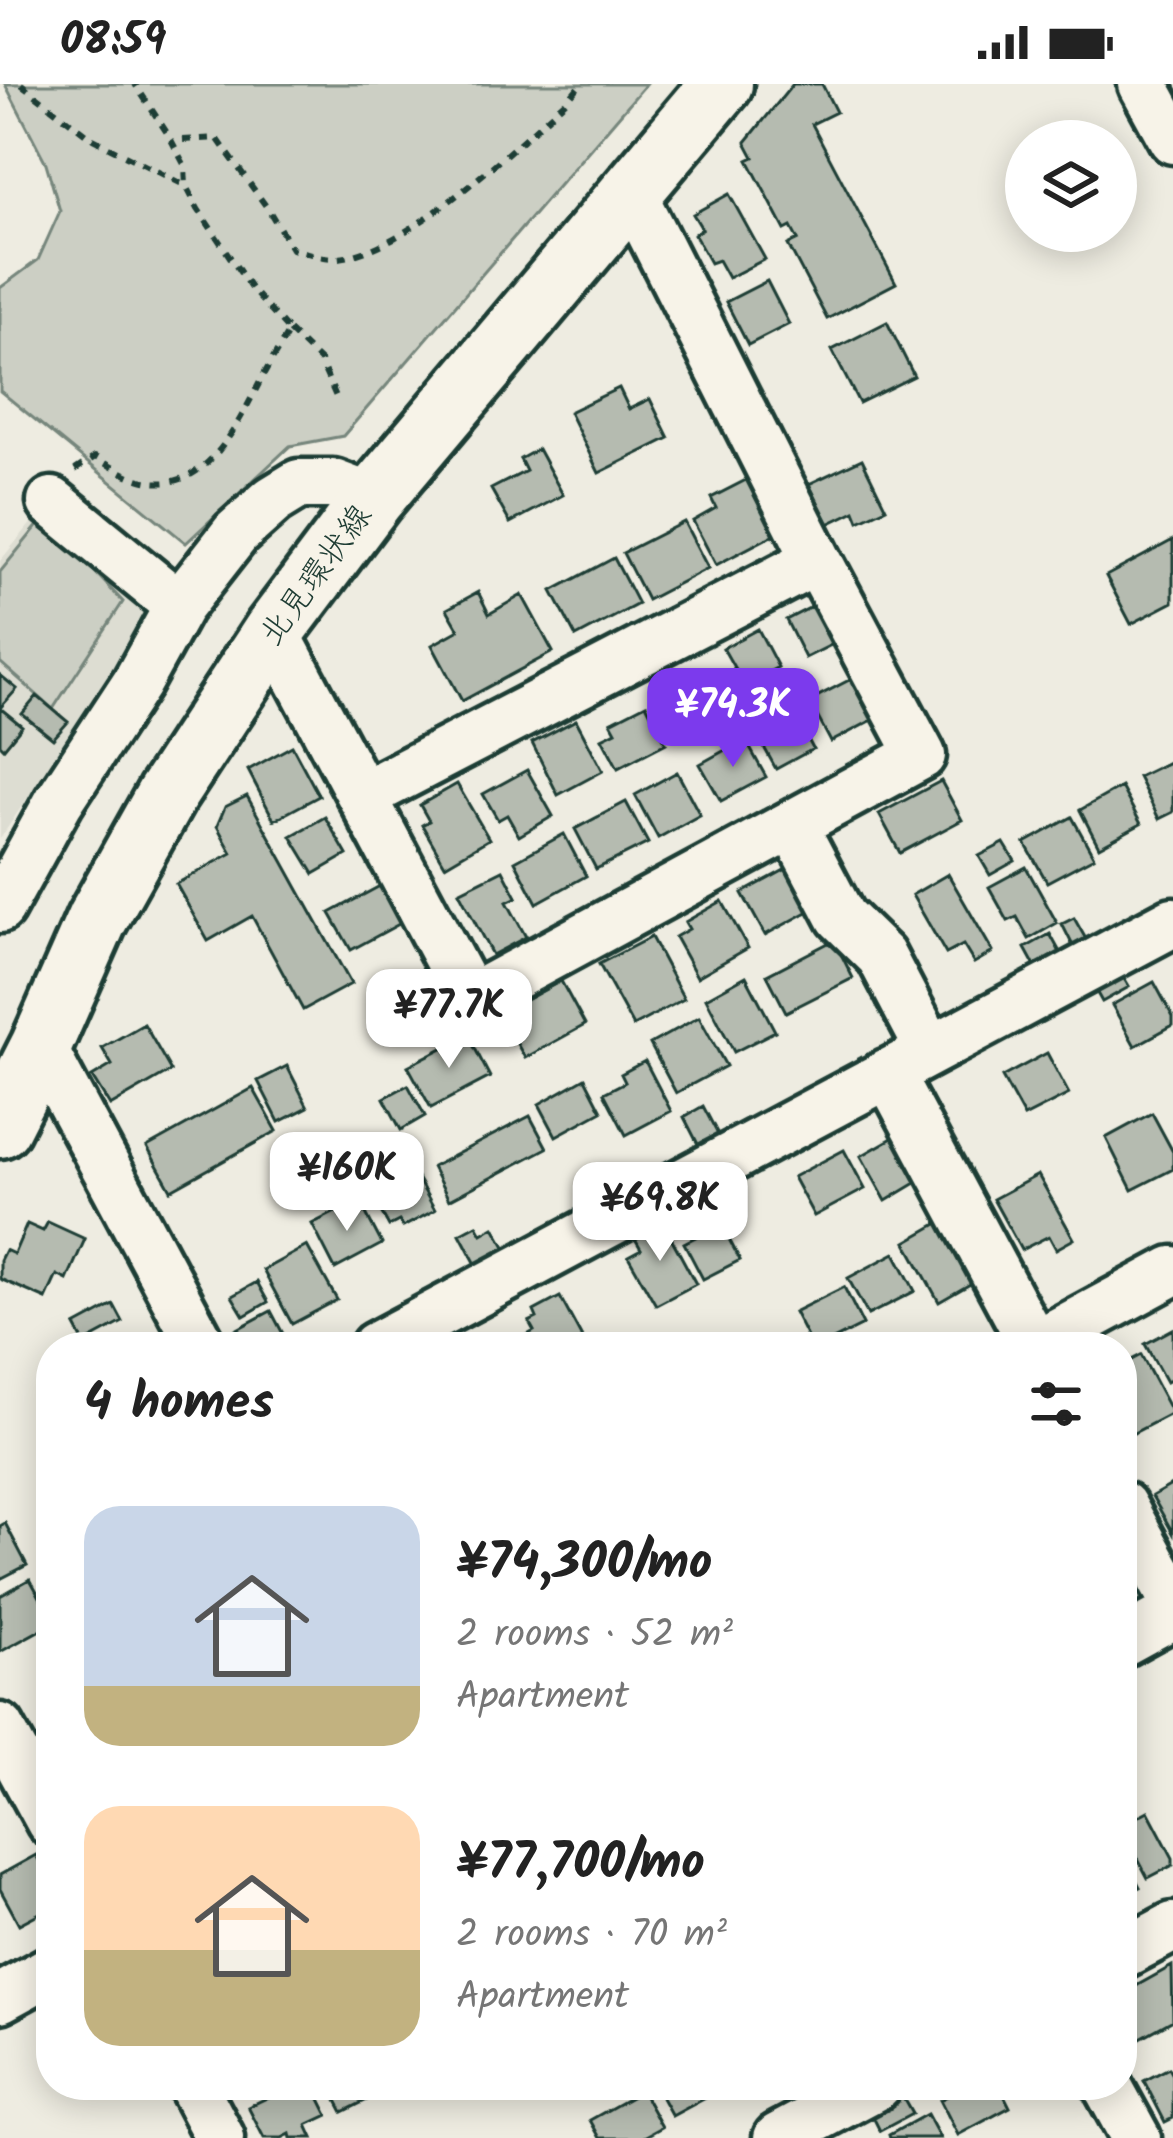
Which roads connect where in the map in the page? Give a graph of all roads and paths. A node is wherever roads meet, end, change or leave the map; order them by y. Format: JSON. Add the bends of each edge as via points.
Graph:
{"nodes":[{"id":1,"x":21,"y":84,"type":"edge"},
{"id":2,"x":135,"y":84,"type":"edge"},
{"id":3,"x":581,"y":84,"type":"edge"},
{"id":4,"x":722,"y":84,"type":"edge"},
{"id":5,"x":1143,"y":84,"type":"edge"},
{"id":6,"x":183,"y":140,"type":"dead end"},
{"id":7,"x":1173,"y":140,"type":"edge"},
{"id":8,"x":186,"y":185,"type":"junction"},
{"id":9,"x":632,"y":194,"type":"junction"},
{"id":10,"x":289,"y":331,"type":"junction"},
{"id":11,"x":337,"y":399,"type":"dead end"},
{"id":12,"x":373,"y":500,"type":"junction"},
{"id":13,"x":52,"y":502,"type":"joint"},
{"id":14,"x":817,"y":560,"type":"junction"},
{"id":15,"x":179,"y":606,"type":"junction"},
{"id":16,"x":274,"y":631,"type":"junction"},
{"id":17,"x":362,"y":796,"type":"junction"},
{"id":18,"x":793,"y":826,"type":"junction"},
{"id":19,"x":0,"y":908,"type":"edge"},
{"id":20,"x":1173,"y":922,"type":"edge"},
{"id":21,"x":41,"y":1046,"type":"junction"},
{"id":22,"x":930,"y":1050,"type":"junction"},
{"id":23,"x":888,"y":1073,"type":"junction"},
{"id":24,"x":0,"y":1127,"type":"edge"},
{"id":25,"x":1173,"y":1271,"type":"edge"},
{"id":26,"x":194,"y":1332,"type":"edge"},
{"id":27,"x":403,"y":1332,"type":"edge"},
{"id":28,"x":1026,"y":1332,"type":"edge"},
{"id":29,"x":1061,"y":1332,"type":"edge"},
{"id":30,"x":1137,"y":1533,"type":"edge"},
{"id":31,"x":1173,"y":1599,"type":"edge"},
{"id":32,"x":1173,"y":1614,"type":"edge"},
{"id":33,"x":1137,"y":1634,"type":"edge"},
{"id":34,"x":0,"y":1728,"type":"edge"},
{"id":35,"x":36,"y":1794,"type":"edge"},
{"id":36,"x":1173,"y":1927,"type":"edge"},
{"id":37,"x":1137,"y":1946,"type":"edge"},
{"id":38,"x":36,"y":1978,"type":"edge"},
{"id":39,"x":0,"y":1998,"type":"edge"},
{"id":40,"x":200,"y":2100,"type":"edge"},
{"id":41,"x":849,"y":2100,"type":"edge"},
{"id":42,"x":1115,"y":2100,"type":"edge"},
{"id":43,"x":220,"y":2138,"type":"edge"},
{"id":44,"x":778,"y":2138,"type":"edge"},
{"id":45,"x":1136,"y":2138,"type":"edge"}],
"edges":[{"from":1,"to":8,"type":"path","via":[[91,138]]},
{"from":2,"to":8,"type":"path","via":[[185,166]]},
{"from":3,"to":6,"type":"path","via":[[416,224],[335,259],[292,249],[217,138]]},
{"from":4,"to":9,"type":"main road","name":"北見環状線"},
{"from":5,"to":7,"type":"street"},
{"from":8,"to":10,"type":"path","via":[[252,290]]},
{"from":9,"to":12,"type":"main road","name":"北見環状線"},
{"from":9,"to":14,"type":"street"},
{"from":10,"to":11,"type":"path","via":[[320,361]]},
{"from":10,"to":13,"type":"path","via":[[208,463],[182,480],[149,482],[95,457],[77,466]]},
{"from":12,"to":15,"type":"street","via":[[333,484],[299,484],[236,533]]},
{"from":12,"to":16,"type":"main road","name":"北見環状線"},
{"from":13,"to":15,"type":"street"},
{"from":14,"to":17,"type":"street"},
{"from":14,"to":18,"type":"street","via":[[921,754]]},
{"from":15,"to":19,"type":"street"},
{"from":16,"to":17,"type":"street"},
{"from":16,"to":21,"type":"main road","name":"北見環状線","via":[[105,904]]},
{"from":17,"to":18,"type":"street","via":[[470,999]]},
{"from":18,"to":22,"type":"street","via":[[841,917],[881,956]]},
{"from":20,"to":22,"type":"street"},
{"from":21,"to":24,"type":"main road","name":"北見環状線"},
{"from":21,"to":26,"type":"street"},
{"from":22,"to":23,"type":"street"},
{"from":23,"to":27,"type":"street"},
{"from":23,"to":28,"type":"street"},
{"from":25,"to":29,"type":"street"},
{"from":30,"to":31,"type":"street"},
{"from":32,"to":33,"type":"street"},
{"from":34,"to":35,"type":"street"},
{"from":36,"to":37,"type":"street"},
{"from":38,"to":39,"type":"street"},
{"from":40,"to":43,"type":"street"},
{"from":41,"to":44,"type":"street"},
{"from":42,"to":45,"type":"street"}]}
